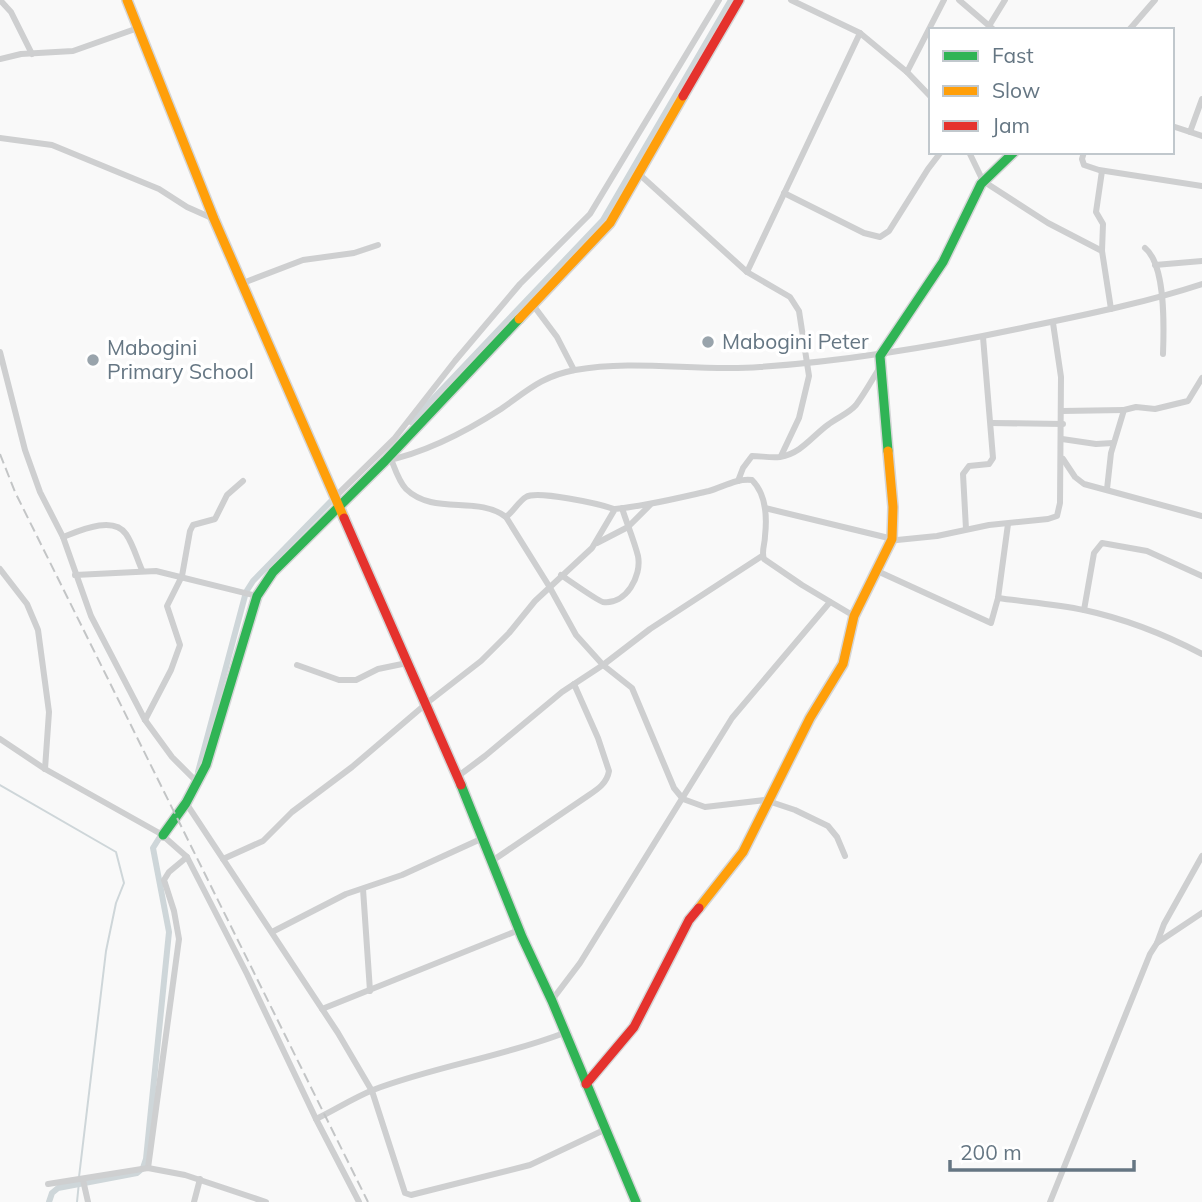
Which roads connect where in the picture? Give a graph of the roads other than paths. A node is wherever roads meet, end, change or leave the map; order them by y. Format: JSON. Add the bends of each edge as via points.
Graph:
{"nodes":[{"id":1,"x":0,"y":0,"type":"edge"},
{"id":2,"x":127,"y":0,"type":"edge"},
{"id":3,"x":719,"y":0,"type":"edge"},
{"id":4,"x":738,"y":0,"type":"edge"},
{"id":5,"x":791,"y":0,"type":"edge"},
{"id":6,"x":944,"y":0,"type":"edge"},
{"id":7,"x":959,"y":0,"type":"edge"},
{"id":8,"x":1005,"y":0,"type":"edge"},
{"id":9,"x":1155,"y":0,"type":"edge"},
{"id":10,"x":138,"y":28,"type":"junction"},
{"id":11,"x":930,"y":28,"type":"edge"},
{"id":12,"x":992,"y":28,"type":"edge"},
{"id":13,"x":1131,"y":28,"type":"edge"},
{"id":14,"x":929,"y":29,"type":"edge"},
{"id":15,"x":860,"y":33,"type":"junction"},
{"id":16,"x":32,"y":54,"type":"junction"},
{"id":17,"x":0,"y":59,"type":"edge"},
{"id":18,"x":907,"y":72,"type":"junction"},
{"id":19,"x":929,"y":95,"type":"edge"},
{"id":20,"x":1202,"y":99,"type":"edge"},
{"id":21,"x":1174,"y":127,"type":"edge"},
{"id":22,"x":1190,"y":132,"type":"junction"},
{"id":23,"x":1202,"y":136,"type":"edge"},
{"id":24,"x":0,"y":138,"type":"edge"},
{"id":25,"x":939,"y":154,"type":"edge"},
{"id":26,"x":970,"y":154,"type":"edge"},
{"id":27,"x":1012,"y":154,"type":"edge"},
{"id":28,"x":1083,"y":154,"type":"edge"},
{"id":29,"x":1102,"y":171,"type":"junction"},
{"id":30,"x":639,"y":174,"type":"junction"},
{"id":31,"x":983,"y":181,"type":"junction"},
{"id":32,"x":1202,"y":186,"type":"edge"},
{"id":33,"x":784,"y":193,"type":"junction"},
{"id":34,"x":214,"y":219,"type":"junction"},
{"id":35,"x":378,"y":245,"type":"dead end"},
{"id":36,"x":1145,"y":248,"type":"dead end"},
{"id":37,"x":1102,"y":251,"type":"junction"},
{"id":38,"x":1202,"y":261,"type":"edge"},
{"id":39,"x":1156,"y":265,"type":"junction"},
{"id":40,"x":747,"y":272,"type":"junction"},
{"id":41,"x":243,"y":283,"type":"junction"},
{"id":42,"x":1202,"y":284,"type":"edge"},
{"id":43,"x":1163,"y":297,"type":"junction"},
{"id":44,"x":533,"y":304,"type":"junction"},
{"id":45,"x":1111,"y":309,"type":"junction"},
{"id":46,"x":1053,"y":323,"type":"junction"},
{"id":47,"x":983,"y":337,"type":"junction"},
{"id":48,"x":0,"y":352,"type":"edge"},
{"id":49,"x":1163,"y":354,"type":"dead end"},
{"id":50,"x":880,"y":361,"type":"junction"},
{"id":51,"x":808,"y":363,"type":"junction"},
{"id":52,"x":574,"y":370,"type":"junction"},
{"id":53,"x":1202,"y":378,"type":"edge"},
{"id":54,"x":1124,"y":410,"type":"junction"},
{"id":55,"x":1062,"y":411,"type":"junction"},
{"id":56,"x":991,"y":423,"type":"junction"},
{"id":57,"x":1063,"y":424,"type":"junction"},
{"id":58,"x":1062,"y":439,"type":"junction"},
{"id":59,"x":1113,"y":443,"type":"junction"},
{"id":60,"x":781,"y":456,"type":"junction"},
{"id":61,"x":1062,"y":458,"type":"junction"},
{"id":62,"x":388,"y":460,"type":"junction"},
{"id":63,"x":243,"y":481,"type":"dead end"},
{"id":64,"x":738,"y":481,"type":"junction"},
{"id":65,"x":1107,"y":489,"type":"junction"},
{"id":66,"x":335,"y":497,"type":"junction"},
{"id":67,"x":651,"y":503,"type":"junction"},
{"id":68,"x":340,"y":507,"type":"junction"},
{"id":69,"x":1202,"y":507,"type":"edge"},
{"id":70,"x":622,"y":508,"type":"junction"},
{"id":71,"x":765,"y":508,"type":"junction"},
{"id":72,"x":614,"y":509,"type":"junction"},
{"id":73,"x":1200,"y":515,"type":"edge"},
{"id":74,"x":506,"y":517,"type":"junction"},
{"id":75,"x":1007,"y":524,"type":"junction"},
{"id":76,"x":628,"y":527,"type":"junction"},
{"id":77,"x":967,"y":529,"type":"junction"},
{"id":78,"x":63,"y":537,"type":"junction"},
{"id":79,"x":892,"y":539,"type":"junction"},
{"id":80,"x":594,"y":545,"type":"junction"},
{"id":81,"x":762,"y":556,"type":"junction"},
{"id":82,"x":0,"y":569,"type":"edge"},
{"id":83,"x":142,"y":570,"type":"junction"},
{"id":84,"x":875,"y":570,"type":"junction"},
{"id":85,"x":75,"y":575,"type":"junction"},
{"id":86,"x":561,"y":575,"type":"junction"},
{"id":87,"x":182,"y":576,"type":"junction"},
{"id":88,"x":1202,"y":576,"type":"edge"},
{"id":89,"x":549,"y":586,"type":"junction"},
{"id":90,"x":257,"y":596,"type":"junction"},
{"id":91,"x":998,"y":598,"type":"junction"},
{"id":92,"x":830,"y":602,"type":"junction"},
{"id":93,"x":1083,"y":610,"type":"junction"},
{"id":94,"x":854,"y":616,"type":"junction"},
{"id":95,"x":1202,"y":654,"type":"edge"},
{"id":96,"x":407,"y":663,"type":"junction"},
{"id":97,"x":298,"y":665,"type":"dead end"},
{"id":98,"x":603,"y":665,"type":"junction"},
{"id":99,"x":574,"y":684,"type":"junction"},
{"id":100,"x":427,"y":703,"type":"junction"},
{"id":101,"x":145,"y":720,"type":"junction"},
{"id":102,"x":0,"y":739,"type":"edge"},
{"id":103,"x":45,"y":769,"type":"junction"},
{"id":104,"x":457,"y":777,"type":"junction"},
{"id":105,"x":196,"y":781,"type":"junction"},
{"id":106,"x":683,"y":799,"type":"junction"},
{"id":107,"x":768,"y":801,"type":"junction"},
{"id":108,"x":186,"y":803,"type":"junction"},
{"id":109,"x":163,"y":835,"type":"junction"},
{"id":110,"x":483,"y":838,"type":"junction"},
{"id":111,"x":845,"y":856,"type":"dead end"},
{"id":112,"x":1202,"y":856,"type":"edge"},
{"id":113,"x":187,"y":857,"type":"junction"},
{"id":114,"x":223,"y":859,"type":"junction"},
{"id":115,"x":492,"y":861,"type":"junction"},
{"id":116,"x":363,"y":889,"type":"junction"},
{"id":117,"x":1202,"y":913,"type":"edge"},
{"id":118,"x":519,"y":930,"type":"junction"},
{"id":119,"x":272,"y":932,"type":"junction"},
{"id":120,"x":1157,"y":943,"type":"junction"},
{"id":121,"x":370,"y":991,"type":"junction"},
{"id":122,"x":552,"y":1000,"type":"junction"},
{"id":123,"x":322,"y":1009,"type":"junction"},
{"id":124,"x":564,"y":1033,"type":"junction"},
{"id":125,"x":586,"y":1084,"type":"junction"},
{"id":126,"x":372,"y":1091,"type":"junction"},
{"id":127,"x":316,"y":1119,"type":"junction"},
{"id":128,"x":604,"y":1130,"type":"junction"},
{"id":129,"x":148,"y":1168,"type":"junction"},
{"id":130,"x":200,"y":1179,"type":"junction"},
{"id":131,"x":83,"y":1180,"type":"junction"},
{"id":132,"x":48,"y":1184,"type":"dead end"},
{"id":133,"x":88,"y":1202,"type":"edge"},
{"id":134,"x":194,"y":1202,"type":"edge"},
{"id":135,"x":266,"y":1202,"type":"edge"},
{"id":136,"x":359,"y":1202,"type":"edge"},
{"id":137,"x":636,"y":1202,"type":"edge"},
{"id":138,"x":1050,"y":1202,"type":"edge"}],
"edges":[{"from":1,"to":16,"type":"street"},
{"from":2,"to":10,"type":"street"},
{"from":3,"to":66,"type":"street","via":[[590,214],[520,284],[394,439]]},
{"from":4,"to":30,"type":"street"},
{"from":5,"to":15,"type":"street"},
{"from":6,"to":11,"type":"street"},
{"from":7,"to":12,"type":"street"},
{"from":8,"to":12,"type":"street"},
{"from":9,"to":13,"type":"street"},
{"from":10,"to":16,"type":"street","via":[[73,51]]},
{"from":10,"to":34,"type":"street"},
{"from":14,"to":18,"type":"street"},
{"from":15,"to":18,"type":"street"},
{"from":15,"to":33,"type":"street"},
{"from":16,"to":17,"type":"street"},
{"from":18,"to":19,"type":"street"},
{"from":20,"to":22,"type":"street"},
{"from":21,"to":22,"type":"street"},
{"from":22,"to":23,"type":"street"},
{"from":24,"to":34,"type":"street","via":[[52,145],[159,189]]},
{"from":25,"to":33,"type":"street","via":[[889,231],[880,237]]},
{"from":26,"to":31,"type":"street"},
{"from":27,"to":31,"type":"street"},
{"from":28,"to":29,"type":"street","via":[[1084,165]]},
{"from":29,"to":32,"type":"street"},
{"from":29,"to":37,"type":"street","via":[[1096,210],[1103,224]]},
{"from":30,"to":40,"type":"street"},
{"from":30,"to":44,"type":"street","via":[[610,223]]},
{"from":31,"to":37,"type":"street"},
{"from":31,"to":50,"type":"street","via":[[943,262]]},
{"from":33,"to":40,"type":"street"},
{"from":34,"to":41,"type":"street"},
{"from":35,"to":41,"type":"street","via":[[299,261]]},
{"from":36,"to":39,"type":"street"},
{"from":37,"to":45,"type":"street"},
{"from":38,"to":39,"type":"street"},
{"from":39,"to":43,"type":"street"},
{"from":40,"to":51,"type":"street","via":[[796,304]]},
{"from":41,"to":66,"type":"street"},
{"from":42,"to":43,"type":"street"},
{"from":43,"to":45,"type":"street"},
{"from":43,"to":49,"type":"street"},
{"from":44,"to":52,"type":"street"},
{"from":44,"to":62,"type":"street"},
{"from":45,"to":46,"type":"street"},
{"from":46,"to":47,"type":"street"},
{"from":46,"to":55,"type":"street"},
{"from":47,"to":50,"type":"street"},
{"from":47,"to":56,"type":"street"},
{"from":48,"to":78,"type":"street","via":[[25,450]]},
{"from":50,"to":51,"type":"street"},
{"from":50,"to":60,"type":"street","via":[[847,414],[832,421],[803,448]]},
{"from":50,"to":79,"type":"street"},
{"from":51,"to":52,"type":"street"},
{"from":51,"to":60,"type":"street","via":[[799,418]]},
{"from":52,"to":62,"type":"street","via":[[549,376],[448,437]]},
{"from":53,"to":54,"type":"street","via":[[1188,401]]},
{"from":54,"to":55,"type":"street"},
{"from":54,"to":59,"type":"street"},
{"from":55,"to":57,"type":"street"},
{"from":56,"to":57,"type":"street"},
{"from":56,"to":77,"type":"street","via":[[993,460],[968,466],[963,474]]},
{"from":57,"to":58,"type":"street"},
{"from":58,"to":59,"type":"street"},
{"from":58,"to":61,"type":"street"},
{"from":59,"to":65,"type":"street"},
{"from":60,"to":64,"type":"street","via":[[752,456]]},
{"from":61,"to":65,"type":"street","via":[[1079,481]]},
{"from":61,"to":75,"type":"street","via":[[1057,516]]},
{"from":62,"to":68,"type":"street"},
{"from":62,"to":74,"type":"street","via":[[404,487],[418,498],[483,508]]},
{"from":63,"to":87,"type":"street","via":[[226,495],[215,519],[191,527]]},
{"from":64,"to":67,"type":"street"},
{"from":64,"to":71,"type":"street","via":[[755,483]]},
{"from":65,"to":73,"type":"street"},
{"from":66,"to":68,"type":"street"},
{"from":67,"to":70,"type":"street"},
{"from":67,"to":76,"type":"street"},
{"from":68,"to":90,"type":"street","via":[[273,572]]},
{"from":68,"to":96,"type":"street"},
{"from":69,"to":73,"type":"street"},
{"from":70,"to":72,"type":"street"},
{"from":70,"to":76,"type":"street"},
{"from":71,"to":79,"type":"street"},
{"from":71,"to":81,"type":"street"},
{"from":72,"to":74,"type":"street","via":[[530,496]]},
{"from":72,"to":80,"type":"street"},
{"from":74,"to":89,"type":"street"},
{"from":75,"to":77,"type":"street"},
{"from":75,"to":91,"type":"street"},
{"from":76,"to":80,"type":"street"},
{"from":76,"to":86,"type":"street","via":[[639,565],[626,593],[600,602]]},
{"from":77,"to":79,"type":"street"},
{"from":78,"to":83,"type":"street","via":[[114,526],[126,533]]},
{"from":78,"to":85,"type":"street"},
{"from":79,"to":84,"type":"street"},
{"from":80,"to":86,"type":"street"},
{"from":81,"to":92,"type":"street"},
{"from":81,"to":98,"type":"street"},
{"from":82,"to":103,"type":"street","via":[[27,604],[38,631],[49,712]]},
{"from":83,"to":85,"type":"street"},
{"from":83,"to":87,"type":"street"},
{"from":84,"to":91,"type":"street","via":[[987,622],[993,621]]},
{"from":84,"to":94,"type":"street"},
{"from":85,"to":101,"type":"street"},
{"from":86,"to":89,"type":"street"},
{"from":87,"to":90,"type":"street"},
{"from":87,"to":101,"type":"street","via":[[167,606],[180,645]]},
{"from":88,"to":93,"type":"street","via":[[1147,551],[1101,542],[1094,553]]},
{"from":89,"to":98,"type":"street","via":[[576,635]]},
{"from":89,"to":100,"type":"street","via":[[481,661]]},
{"from":90,"to":105,"type":"street","via":[[206,765]]},
{"from":91,"to":93,"type":"street"},
{"from":92,"to":94,"type":"street"},
{"from":92,"to":106,"type":"street","via":[[732,718]]},
{"from":93,"to":95,"type":"street","via":[[1151,630]]},
{"from":94,"to":107,"type":"street","via":[[843,664]]},
{"from":96,"to":97,"type":"street","via":[[356,680],[339,680]]},
{"from":96,"to":100,"type":"street"},
{"from":98,"to":99,"type":"street"},
{"from":98,"to":106,"type":"street","via":[[632,688],[674,788]]},
{"from":99,"to":104,"type":"street"},
{"from":99,"to":115,"type":"street","via":[[598,738],[608,776],[589,795]]},
{"from":100,"to":104,"type":"street"},
{"from":100,"to":114,"type":"street","via":[[292,812],[263,841]]},
{"from":101,"to":105,"type":"street"},
{"from":102,"to":103,"type":"street"},
{"from":103,"to":109,"type":"street"},
{"from":104,"to":110,"type":"street"},
{"from":105,"to":108,"type":"street"},
{"from":106,"to":107,"type":"street","via":[[705,807]]},
{"from":106,"to":122,"type":"street"},
{"from":107,"to":111,"type":"street","via":[[828,826]]},
{"from":107,"to":125,"type":"street","via":[[739,859],[689,920],[634,1027]]},
{"from":108,"to":109,"type":"street"},
{"from":108,"to":114,"type":"street"},
{"from":109,"to":113,"type":"street"},
{"from":110,"to":115,"type":"street"},
{"from":110,"to":116,"type":"street"},
{"from":112,"to":120,"type":"street"},
{"from":113,"to":127,"type":"street"},
{"from":113,"to":129,"type":"street","via":[[164,880],[179,939]]},
{"from":114,"to":119,"type":"street"},
{"from":115,"to":118,"type":"street"},
{"from":116,"to":119,"type":"street"},
{"from":116,"to":121,"type":"street"},
{"from":117,"to":120,"type":"street"},
{"from":118,"to":121,"type":"street"},
{"from":118,"to":122,"type":"street"},
{"from":119,"to":123,"type":"street"},
{"from":120,"to":138,"type":"street"},
{"from":121,"to":123,"type":"street"},
{"from":122,"to":124,"type":"street"},
{"from":123,"to":126,"type":"street"},
{"from":124,"to":125,"type":"street"},
{"from":124,"to":126,"type":"street"},
{"from":125,"to":128,"type":"street"},
{"from":126,"to":127,"type":"street"},
{"from":126,"to":128,"type":"street","via":[[408,1194],[530,1165]]},
{"from":127,"to":136,"type":"street"},
{"from":128,"to":137,"type":"street"},
{"from":129,"to":130,"type":"street"},
{"from":129,"to":131,"type":"street"},
{"from":130,"to":134,"type":"street"},
{"from":130,"to":135,"type":"street"},
{"from":131,"to":132,"type":"street"},
{"from":131,"to":133,"type":"street"}]}
